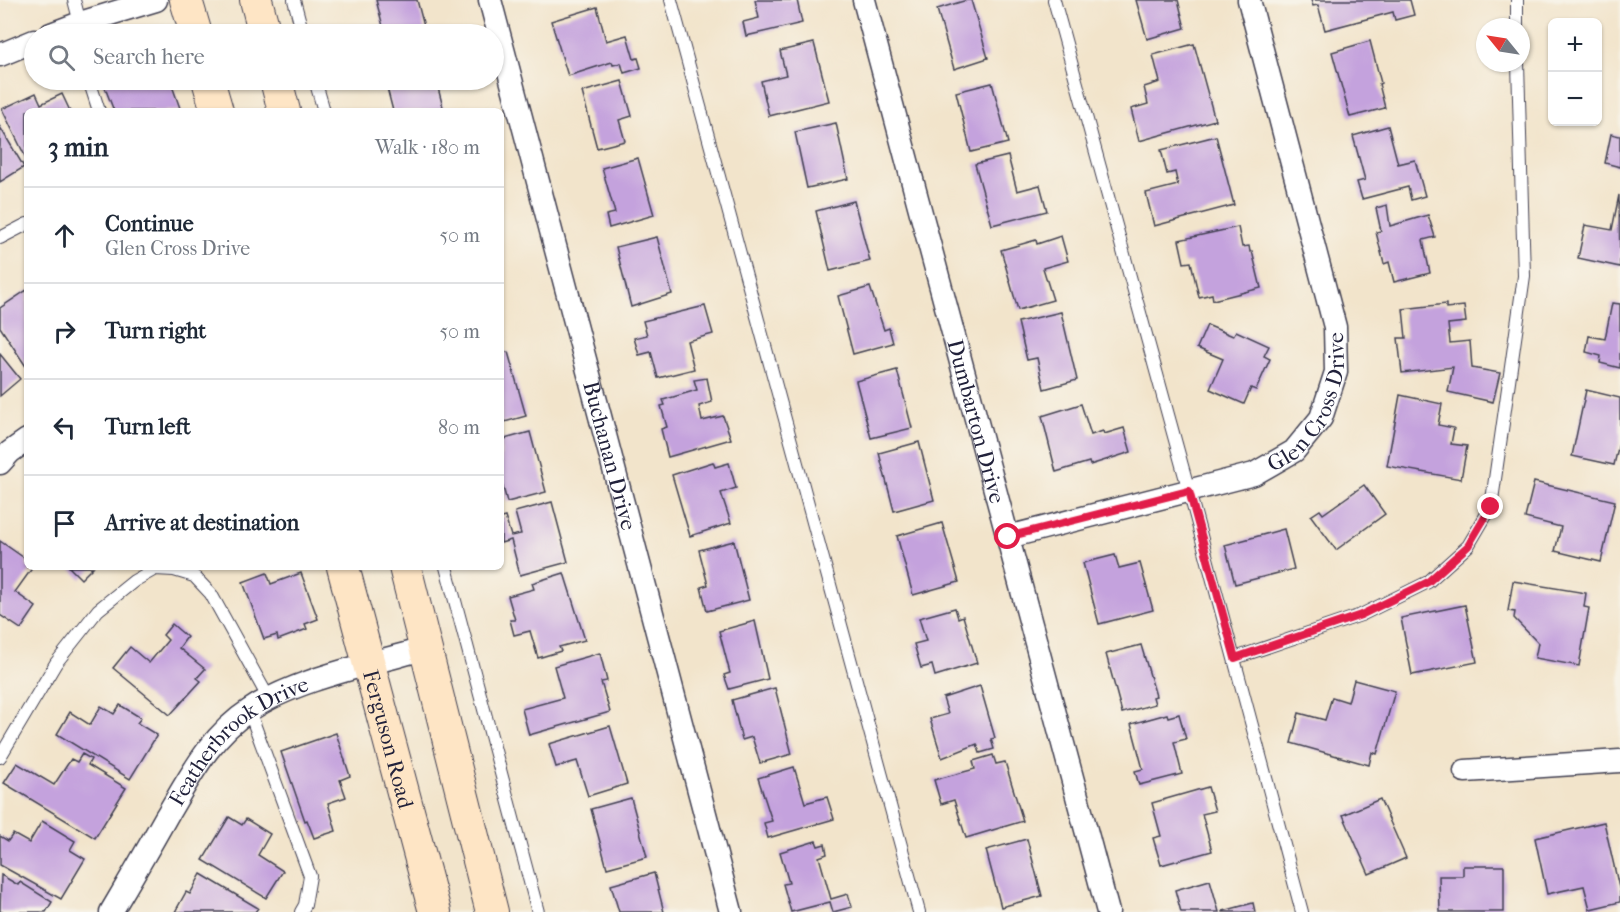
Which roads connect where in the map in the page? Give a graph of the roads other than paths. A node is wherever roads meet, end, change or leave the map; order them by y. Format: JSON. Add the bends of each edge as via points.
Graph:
{"nodes":[{"id":1,"x":74,"y":0,"type":"edge"},
{"id":2,"x":156,"y":0,"type":"edge"},
{"id":3,"x":186,"y":0,"type":"edge"},
{"id":4,"x":256,"y":0,"type":"edge"},
{"id":5,"x":294,"y":0,"type":"edge"},
{"id":6,"x":490,"y":0,"type":"edge"},
{"id":7,"x":670,"y":0,"type":"edge"},
{"id":8,"x":864,"y":0,"type":"edge"},
{"id":9,"x":1054,"y":0,"type":"edge"},
{"id":10,"x":1249,"y":0,"type":"edge"},
{"id":11,"x":1517,"y":0,"type":"edge"},
{"id":12,"x":1517,"y":18,"type":"edge"},
{"id":13,"x":76,"y":24,"type":"edge"},
{"id":14,"x":87,"y":24,"type":"edge"},
{"id":15,"x":193,"y":24,"type":"edge"},
{"id":16,"x":262,"y":24,"type":"edge"},
{"id":17,"x":300,"y":24,"type":"edge"},
{"id":18,"x":496,"y":24,"type":"edge"},
{"id":19,"x":24,"y":45,"type":"edge"},
{"id":20,"x":504,"y":53,"type":"edge"},
{"id":21,"x":0,"y":56,"type":"edge"},
{"id":22,"x":1518,"y":72,"type":"edge"},
{"id":23,"x":92,"y":90,"type":"edge"},
{"id":24,"x":211,"y":90,"type":"edge"},
{"id":25,"x":279,"y":90,"type":"edge"},
{"id":26,"x":318,"y":90,"type":"edge"},
{"id":27,"x":98,"y":108,"type":"edge"},
{"id":28,"x":216,"y":108,"type":"edge"},
{"id":29,"x":283,"y":108,"type":"edge"},
{"id":30,"x":323,"y":108,"type":"edge"},
{"id":31,"x":24,"y":226,"type":"edge"},
{"id":32,"x":0,"y":238,"type":"edge"},
{"id":33,"x":24,"y":442,"type":"edge"},
{"id":34,"x":0,"y":463,"type":"edge"},
{"id":35,"x":1189,"y":491,"type":"junction"},
{"id":36,"x":1008,"y":537,"type":"junction"},
{"id":37,"x":153,"y":570,"type":"edge"},
{"id":38,"x":174,"y":570,"type":"edge"},
{"id":39,"x":344,"y":570,"type":"edge"},
{"id":40,"x":406,"y":570,"type":"edge"},
{"id":41,"x":447,"y":570,"type":"edge"},
{"id":42,"x":426,"y":648,"type":"junction"},
{"id":43,"x":1235,"y":658,"type":"junction"},
{"id":44,"x":370,"y":665,"type":"junction"},
{"id":45,"x":259,"y":705,"type":"junction"},
{"id":46,"x":0,"y":757,"type":"edge"},
{"id":47,"x":1620,"y":761,"type":"edge"},
{"id":48,"x":1465,"y":771,"type":"dead end"},
{"id":49,"x":111,"y":912,"type":"edge"},
{"id":50,"x":302,"y":912,"type":"edge"},
{"id":51,"x":435,"y":912,"type":"edge"},
{"id":52,"x":492,"y":912,"type":"edge"},
{"id":53,"x":538,"y":912,"type":"edge"},
{"id":54,"x":731,"y":912,"type":"edge"},
{"id":55,"x":919,"y":912,"type":"edge"},
{"id":56,"x":1108,"y":912,"type":"edge"},
{"id":57,"x":1302,"y":912,"type":"edge"}],
"edges":[{"from":1,"to":13,"type":"lane"},
{"from":2,"to":14,"type":"street"},
{"from":3,"to":15,"type":"main road"},
{"from":4,"to":16,"type":"main road"},
{"from":5,"to":17,"type":"lane"},
{"from":6,"to":18,"type":"street","name":"Buchanan Drive"},
{"from":7,"to":55,"type":"lane"},
{"from":8,"to":36,"type":"street","name":"Dumbarton Drive"},
{"from":9,"to":35,"type":"lane"},
{"from":10,"to":35,"type":"street","name":"Glen Cross Drive","via":[[1335,327],[1336,372],[1321,418],[1294,451],[1254,474]]},
{"from":11,"to":12,"type":"lane"},
{"from":19,"to":21,"type":"street"},
{"from":20,"to":54,"type":"street","name":"Buchanan Drive"},
{"from":22,"to":43,"type":"lane","via":[[1524,276],[1491,507],[1468,546],[1428,582],[1361,615]]},
{"from":23,"to":27,"type":"lane"},
{"from":24,"to":28,"type":"main road"},
{"from":25,"to":29,"type":"main road"},
{"from":26,"to":30,"type":"lane"},
{"from":31,"to":32,"type":"lane"},
{"from":33,"to":34,"type":"street"},
{"from":35,"to":36,"type":"street","name":"Glen Cross Drive"},
{"from":35,"to":43,"type":"lane"},
{"from":36,"to":56,"type":"street","name":"Dumbarton Drive"},
{"from":37,"to":46,"type":"lane","via":[[98,610],[56,663]]},
{"from":38,"to":45,"type":"lane","via":[[194,576],[211,594]]},
{"from":39,"to":44,"type":"main road","name":"Ferguson Road"},
{"from":40,"to":42,"type":"main road"},
{"from":41,"to":53,"type":"lane"},
{"from":42,"to":44,"type":"street","name":"Featherbrook Drive"},
{"from":42,"to":52,"type":"main road"},
{"from":43,"to":57,"type":"lane"},
{"from":44,"to":45,"type":"street","name":"Featherbrook Drive","via":[[314,681]]},
{"from":44,"to":51,"type":"main road","name":"Ferguson Road"},
{"from":45,"to":49,"type":"street","name":"Featherbrook Drive","via":[[216,738]]},
{"from":45,"to":50,"type":"lane","via":[[310,876]]},
{"from":47,"to":48,"type":"street"}]}
